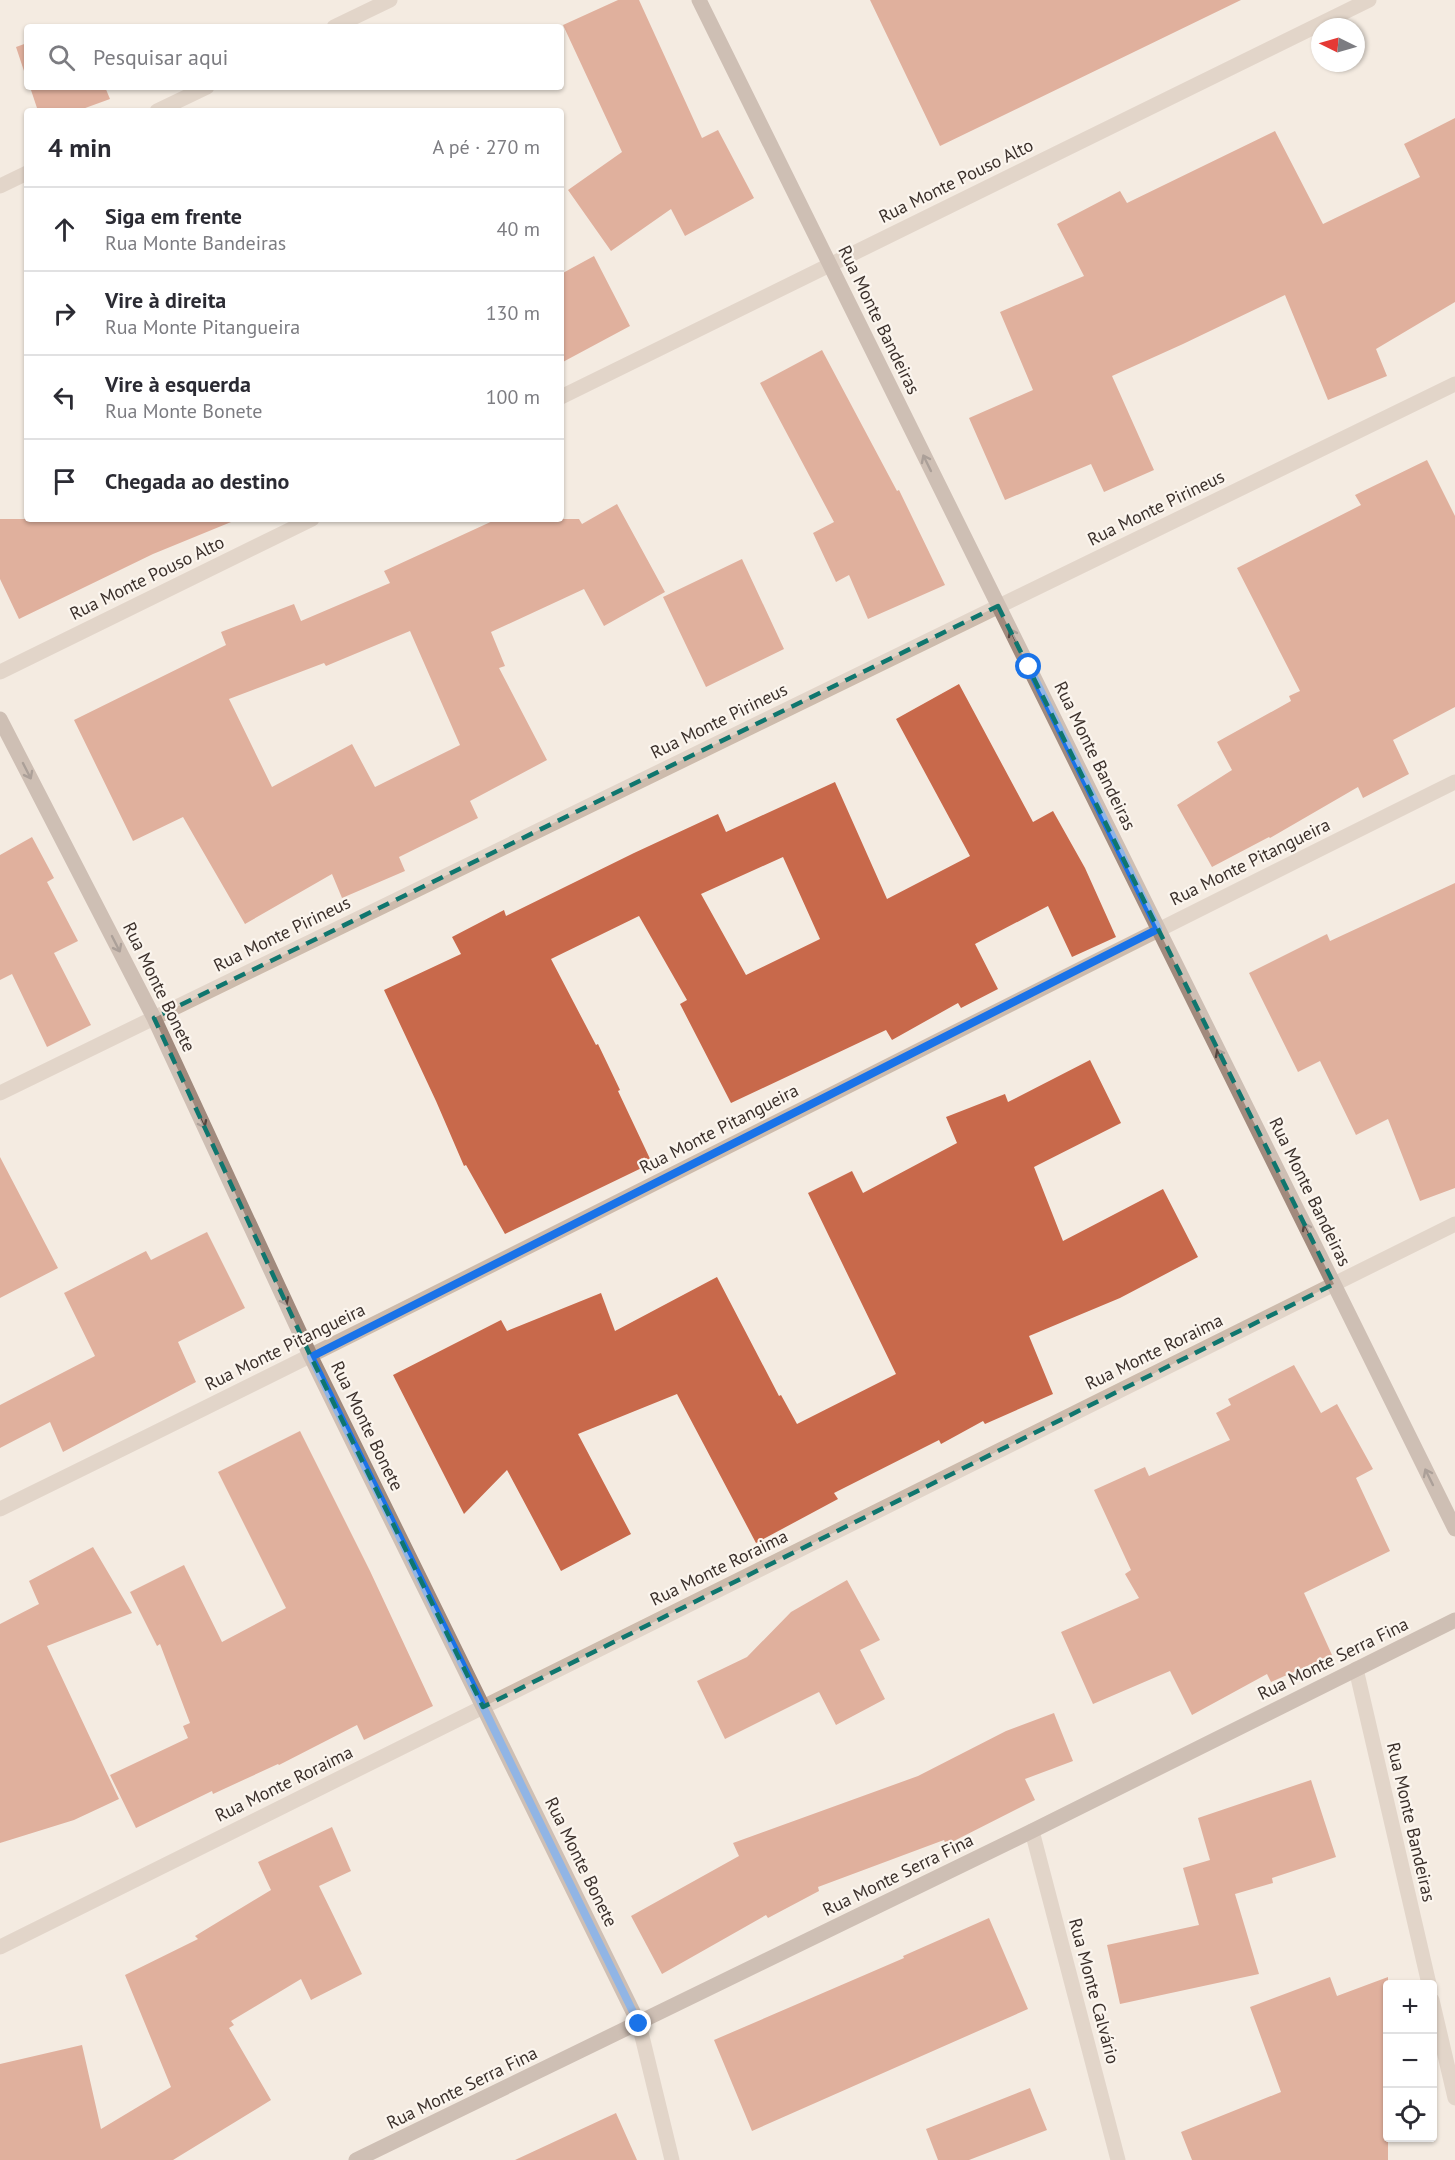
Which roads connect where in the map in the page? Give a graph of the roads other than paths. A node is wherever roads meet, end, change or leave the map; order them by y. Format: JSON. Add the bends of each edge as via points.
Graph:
{"nodes":[{"id":1,"x":390,"y":0,"type":"edge"},
{"id":2,"x":699,"y":0,"type":"edge"},
{"id":3,"x":1368,"y":0,"type":"edge"},
{"id":4,"x":340,"y":24,"type":"edge"},
{"id":5,"x":201,"y":90,"type":"edge"},
{"id":6,"x":163,"y":108,"type":"edge"},
{"id":7,"x":24,"y":174,"type":"edge"},
{"id":8,"x":0,"y":186,"type":"edge"},
{"id":9,"x":830,"y":265,"type":"junction"},
{"id":10,"x":1455,"y":384,"type":"edge"},
{"id":11,"x":564,"y":396,"type":"edge"},
{"id":12,"x":306,"y":522,"type":"edge"},
{"id":13,"x":998,"y":606,"type":"junction"},
{"id":14,"x":0,"y":672,"type":"edge"},
{"id":15,"x":0,"y":719,"type":"edge"},
{"id":16,"x":1455,"y":782,"type":"edge"},
{"id":17,"x":1158,"y":929,"type":"junction"},
{"id":18,"x":154,"y":1018,"type":"junction"},
{"id":19,"x":0,"y":1093,"type":"edge"},
{"id":20,"x":1455,"y":1224,"type":"edge"},
{"id":21,"x":1334,"y":1284,"type":"junction"},
{"id":22,"x":311,"y":1357,"type":"junction"},
{"id":23,"x":0,"y":1509,"type":"edge"},
{"id":24,"x":1455,"y":1529,"type":"edge"},
{"id":25,"x":1455,"y":1620,"type":"edge"},
{"id":26,"x":1356,"y":1669,"type":"junction"},
{"id":27,"x":483,"y":1707,"type":"junction"},
{"id":28,"x":1032,"y":1831,"type":"junction"},
{"id":29,"x":0,"y":1947,"type":"edge"},
{"id":30,"x":1428,"y":1980,"type":"edge"},
{"id":31,"x":1437,"y":2021,"type":"edge"},
{"id":32,"x":639,"y":2024,"type":"junction"},
{"id":33,"x":1455,"y":2098,"type":"edge"},
{"id":34,"x":356,"y":2160,"type":"edge"},
{"id":35,"x":672,"y":2160,"type":"edge"},
{"id":36,"x":1118,"y":2160,"type":"edge"}],
"edges":[{"from":1,"to":4,"type":"street"},
{"from":2,"to":9,"type":"main road","name":"Rua Monte Bandeiras"},
{"from":3,"to":9,"type":"street","name":"Rua Monte Pouso Alto"},
{"from":5,"to":6,"type":"street"},
{"from":7,"to":8,"type":"street"},
{"from":9,"to":11,"type":"street","name":"Rua Monte Pouso Alto"},
{"from":13,"to":9,"type":"main road","name":"Rua Monte Bandeiras","one_way":true},
{"from":10,"to":13,"type":"street","name":"Rua Monte Pirineus"},
{"from":12,"to":14,"type":"street","name":"Rua Monte Pouso Alto"},
{"from":17,"to":13,"type":"main road","name":"Rua Monte Bandeiras","one_way":true},
{"from":13,"to":18,"type":"street","name":"Rua Monte Pirineus"},
{"from":15,"to":18,"type":"main road","name":"Rua Monte Bonete","one_way":true},
{"from":16,"to":17,"type":"street","name":"Rua Monte Pitangueira"},
{"from":21,"to":17,"type":"main road","name":"Rua Monte Bandeiras","one_way":true},
{"from":17,"to":22,"type":"street","name":"Rua Monte Pitangueira"},
{"from":18,"to":19,"type":"street","name":"Rua Monte Pirineus"},
{"from":18,"to":22,"type":"main road","name":"Rua Monte Bonete","one_way":true},
{"from":20,"to":21,"type":"street","name":"Rua Monte Roraima"},
{"from":24,"to":21,"type":"main road","name":"Rua Monte Bandeiras","one_way":true},
{"from":21,"to":27,"type":"street","name":"Rua Monte Roraima"},
{"from":22,"to":23,"type":"street","name":"Rua Monte Pitangueira"},
{"from":22,"to":27,"type":"main road","name":"Rua Monte Bonete"},
{"from":25,"to":26,"type":"main road","name":"Rua Monte Serra Fina"},
{"from":26,"to":28,"type":"main road","name":"Rua Monte Serra Fina"},
{"from":26,"to":30,"type":"street","name":"Rua Monte Bandeiras"},
{"from":27,"to":29,"type":"street","name":"Rua Monte Roraima"},
{"from":27,"to":32,"type":"main road","name":"Rua Monte Bonete"},
{"from":28,"to":32,"type":"main road","name":"Rua Monte Serra Fina"},
{"from":28,"to":36,"type":"street","name":"Rua Monte Calvário"},
{"from":31,"to":33,"type":"street"},
{"from":32,"to":34,"type":"main road","name":"Rua Monte Serra Fina"},
{"from":32,"to":35,"type":"street","name":"Rua Monte Bonete"}]}
